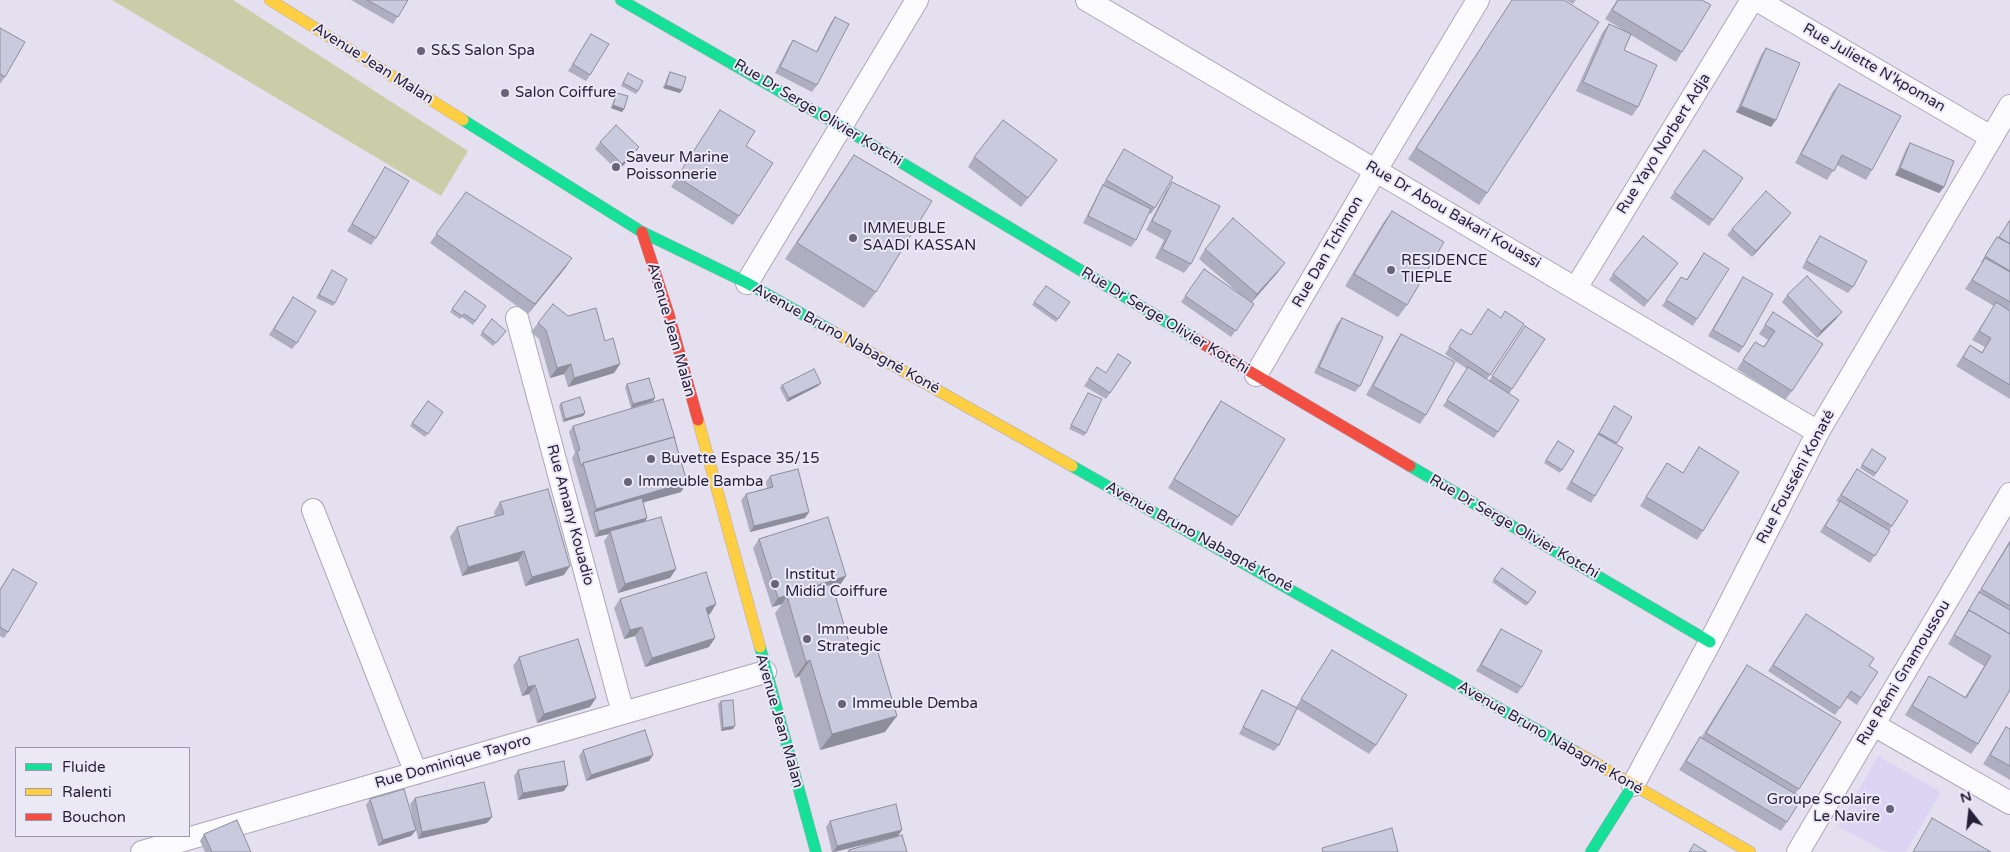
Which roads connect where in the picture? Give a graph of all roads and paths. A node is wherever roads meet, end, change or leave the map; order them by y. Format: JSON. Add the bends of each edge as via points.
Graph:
{"nodes":[{"id":1,"x":270,"y":0,"type":"edge"},
{"id":2,"x":917,"y":0,"type":"edge"},
{"id":3,"x":1087,"y":0,"type":"edge"},
{"id":4,"x":1478,"y":0,"type":"edge"},
{"id":5,"x":1752,"y":0,"type":"edge"},
{"id":6,"x":1757,"y":0,"type":"edge"},
{"id":7,"x":626,"y":1,"type":"edge"},
{"id":8,"x":2010,"y":106,"type":"edge"},
{"id":9,"x":842,"y":127,"type":"junction"},
{"id":10,"x":1991,"y":137,"type":"junction"},
{"id":11,"x":1376,"y":170,"type":"junction"},
{"id":12,"x":642,"y":232,"type":"junction"},
{"id":13,"x":747,"y":283,"type":"junction"},
{"id":14,"x":1576,"y":288,"type":"junction"},
{"id":15,"x":517,"y":318,"type":"dead end"},
{"id":16,"x":1256,"y":375,"type":"junction"},
{"id":17,"x":1818,"y":432,"type":"junction"},
{"id":18,"x":2009,"y":496,"type":"edge"},
{"id":19,"x":313,"y":510,"type":"dead end"},
{"id":20,"x":1710,"y":642,"type":"junction"},
{"id":21,"x":765,"y":672,"type":"junction"},
{"id":22,"x":623,"y":713,"type":"junction"},
{"id":23,"x":1874,"y":725,"type":"junction"},
{"id":24,"x":416,"y":773,"type":"junction"},
{"id":25,"x":1632,"y":785,"type":"junction"},
{"id":26,"x":2010,"y":803,"type":"edge"},
{"id":27,"x":142,"y":852,"type":"edge"},
{"id":28,"x":816,"y":852,"type":"edge"},
{"id":29,"x":1591,"y":852,"type":"edge"},
{"id":30,"x":1750,"y":852,"type":"edge"},
{"id":31,"x":1798,"y":852,"type":"edge"}],
"edges":[{"from":1,"to":12,"type":"main road","name":"Avenue Jean Malan"},
{"from":2,"to":9,"type":"street"},
{"from":3,"to":11,"type":"street","name":"Rue Dr Abou Bakari Kouassi"},
{"from":4,"to":11,"type":"street","name":"Rue Dan Tchimon"},
{"from":5,"to":14,"type":"street","name":"Rue Yayo Norbert Adja"},
{"from":6,"to":10,"type":"street","name":"Rue Juliette N'kpoman"},
{"from":7,"to":9,"type":"main road","name":"Rue Dr Serge Olivier Kotchi"},
{"from":8,"to":10,"type":"street","name":"Rue Fousséni Konaté"},
{"from":9,"to":13,"type":"street"},
{"from":9,"to":16,"type":"main road","name":"Rue Dr Serge Olivier Kotchi"},
{"from":10,"to":17,"type":"street","name":"Rue Fousséni Konaté"},
{"from":11,"to":14,"type":"street","name":"Rue Dr Abou Bakari Kouassi"},
{"from":11,"to":16,"type":"street","name":"Rue Dan Tchimon"},
{"from":12,"to":13,"type":"main road","name":"Avenue Bruno Nabagné Koné"},
{"from":12,"to":21,"type":"main road","name":"Avenue Jean Malan","via":[[669,315]]},
{"from":13,"to":25,"type":"main road","name":"Avenue Bruno Nabagné Koné"},
{"from":14,"to":17,"type":"street","name":"Rue Dr Abou Bakari Kouassi"},
{"from":15,"to":22,"type":"street","name":"Rue Amany Kouadio"},
{"from":16,"to":20,"type":"main road","name":"Rue Dr Serge Olivier Kotchi"},
{"from":17,"to":20,"type":"street","name":"Rue Fousséni Konaté"},
{"from":18,"to":23,"type":"street","name":"Rue Rémi Gnamoussou"},
{"from":19,"to":24,"type":"street"},
{"from":20,"to":25,"type":"street","name":"Rue Fousséni Konaté"},
{"from":21,"to":22,"type":"street","name":"Rue Dominique Tayoro"},
{"from":21,"to":28,"type":"main road","name":"Avenue Jean Malan"},
{"from":22,"to":24,"type":"street","name":"Rue Dominique Tayoro"},
{"from":23,"to":26,"type":"street"},
{"from":23,"to":31,"type":"street","name":"Rue Rémi Gnamoussou"},
{"from":24,"to":27,"type":"street","name":"Rue Dominique Tayoro"},
{"from":25,"to":29,"type":"main road","name":"Rue Fousséni Konaté"},
{"from":25,"to":30,"type":"main road","name":"Avenue Bruno Nabagné Koné"}]}
